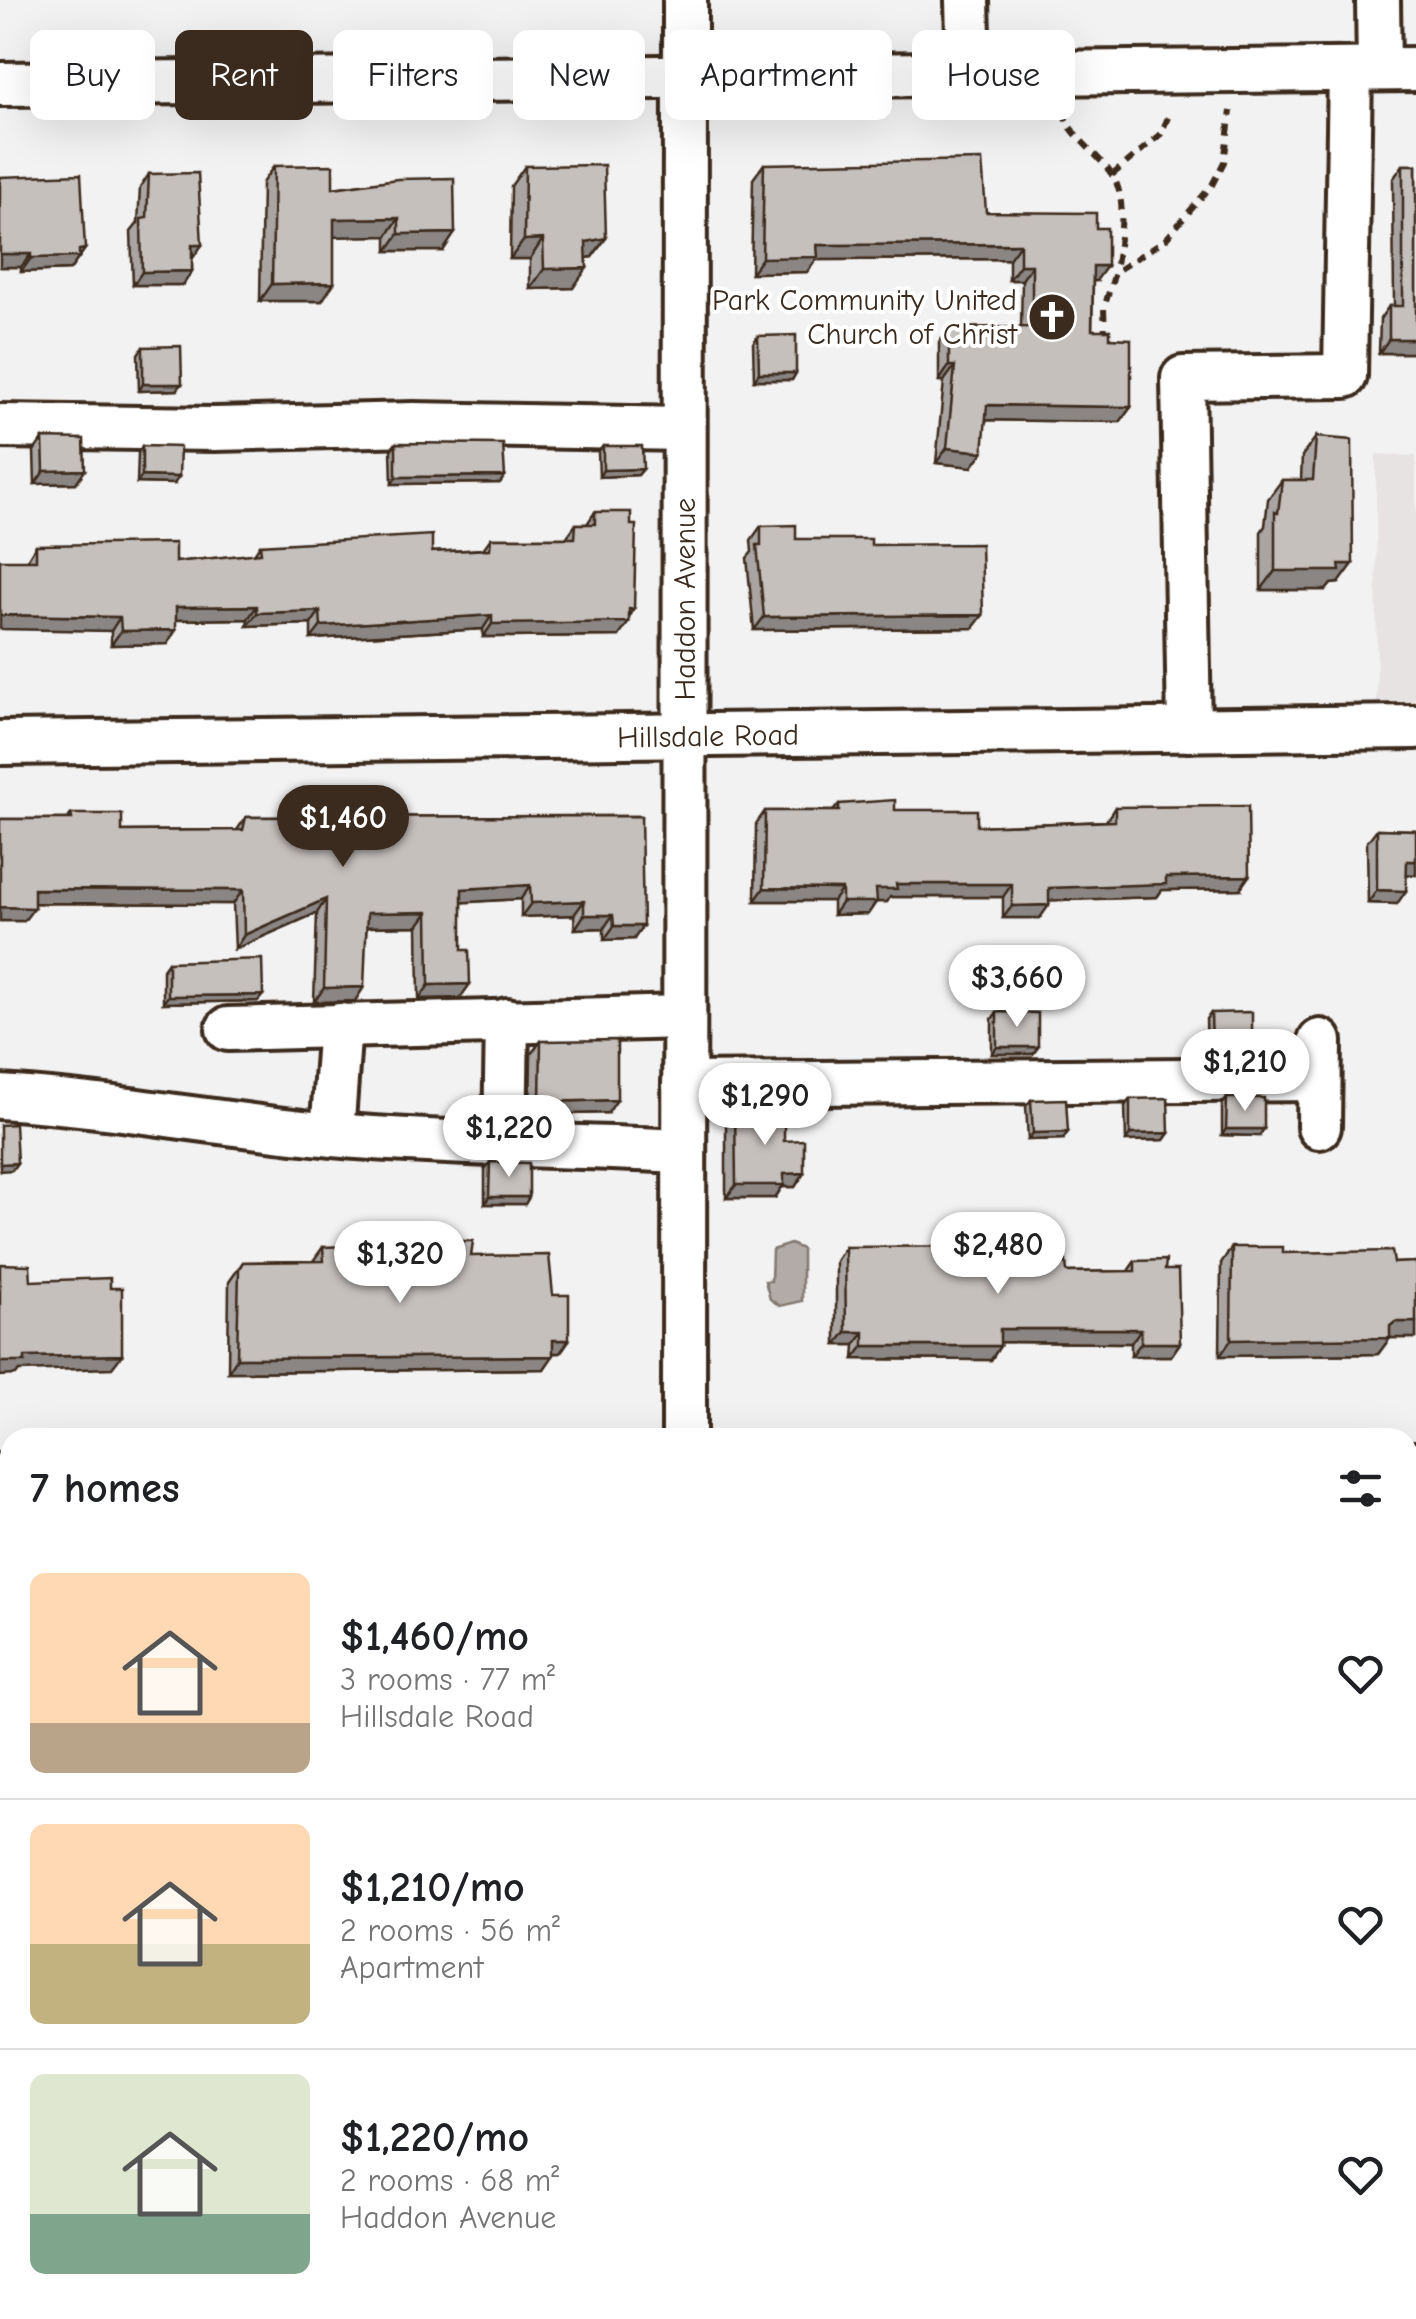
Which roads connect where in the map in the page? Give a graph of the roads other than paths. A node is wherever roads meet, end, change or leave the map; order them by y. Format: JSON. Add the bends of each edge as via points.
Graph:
{"nodes":[{"id":1,"x":684,"y":0,"type":"edge"},
{"id":2,"x":967,"y":0,"type":"edge"},
{"id":3,"x":1378,"y":0,"type":"edge"},
{"id":4,"x":684,"y":30,"type":"edge"},
{"id":5,"x":968,"y":30,"type":"edge"},
{"id":6,"x":1382,"y":69,"type":"edge"},
{"id":7,"x":1075,"y":73,"type":"edge"},
{"id":8,"x":665,"y":78,"type":"edge"},
{"id":9,"x":0,"y":84,"type":"edge"},
{"id":10,"x":685,"y":120,"type":"edge"},
{"id":11,"x":0,"y":426,"type":"edge"},
{"id":12,"x":684,"y":429,"type":"junction"},
{"id":13,"x":1416,"y":727,"type":"edge"},
{"id":14,"x":1189,"y":730,"type":"junction"},
{"id":15,"x":684,"y":736,"type":"junction"},
{"id":16,"x":0,"y":743,"type":"edge"},
{"id":17,"x":684,"y":1017,"type":"junction"},
{"id":18,"x":506,"y":1020,"type":"junction"},
{"id":19,"x":340,"y":1024,"type":"junction"},
{"id":20,"x":228,"y":1028,"type":"dead end"},
{"id":21,"x":684,"y":1084,"type":"junction"},
{"id":22,"x":0,"y":1097,"type":"edge"},
{"id":23,"x":1319,"y":1126,"type":"dead end"},
{"id":24,"x":332,"y":1134,"type":"junction"},
{"id":25,"x":505,"y":1142,"type":"junction"},
{"id":26,"x":684,"y":1150,"type":"junction"},
{"id":27,"x":684,"y":1428,"type":"edge"}],
"edges":[{"from":1,"to":4,"type":"street","name":"Haddon Avenue"},
{"from":2,"to":5,"type":"street"},
{"from":3,"to":6,"type":"street"},
{"from":6,"to":7,"type":"street"},
{"from":6,"to":14,"type":"street","via":[[1345,376],[1183,378]]},
{"from":8,"to":9,"type":"street"},
{"from":10,"to":12,"type":"street","name":"Haddon Avenue"},
{"from":11,"to":12,"type":"street"},
{"from":12,"to":15,"type":"street","name":"Haddon Avenue"},
{"from":13,"to":14,"type":"street","name":"Hillsdale Road"},
{"from":14,"to":15,"type":"street","name":"Hillsdale Road"},
{"from":15,"to":16,"type":"street","name":"Hillsdale Road"},
{"from":15,"to":17,"type":"street","name":"Haddon Avenue"},
{"from":17,"to":18,"type":"street"},
{"from":17,"to":21,"type":"street","name":"Haddon Avenue"},
{"from":18,"to":19,"type":"street"},
{"from":18,"to":25,"type":"street"},
{"from":19,"to":20,"type":"street"},
{"from":19,"to":24,"type":"street"},
{"from":21,"to":23,"type":"street","via":[[1320,1060]]},
{"from":21,"to":26,"type":"street","name":"Haddon Avenue"},
{"from":22,"to":24,"type":"street","via":[[102,1103]]},
{"from":24,"to":25,"type":"street"},
{"from":25,"to":26,"type":"street"},
{"from":26,"to":27,"type":"street","name":"Haddon Avenue"}]}
